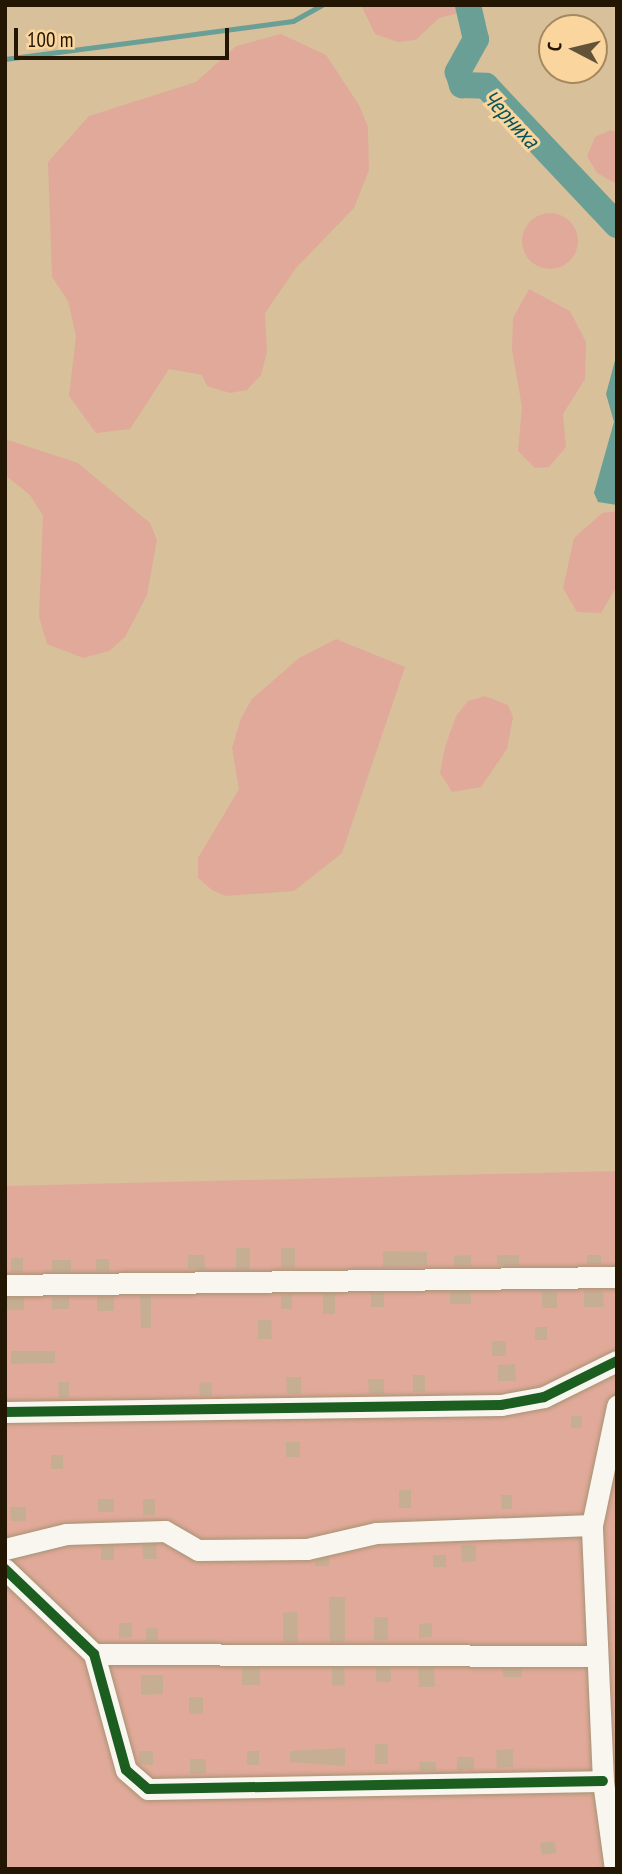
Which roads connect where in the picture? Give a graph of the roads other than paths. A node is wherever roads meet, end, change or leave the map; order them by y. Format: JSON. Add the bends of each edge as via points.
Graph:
{"nodes":[{"id":1,"x":617,"y":1277,"type":"edge"},
{"id":2,"x":5,"y":1285,"type":"edge"},
{"id":3,"x":617,"y":1361,"type":"edge"},
{"id":4,"x":617,"y":1406,"type":"edge"},
{"id":5,"x":5,"y":1412,"type":"edge"},
{"id":6,"x":592,"y":1525,"type":"junction"},
{"id":7,"x":5,"y":1549,"type":"edge"},
{"id":8,"x":5,"y":1569,"type":"edge"},
{"id":9,"x":94,"y":1654,"type":"junction"},
{"id":10,"x":595,"y":1656,"type":"junction"},
{"id":11,"x":603,"y":1781,"type":"junction"},
{"id":12,"x":615,"y":1869,"type":"edge"}],
"edges":[{"from":1,"to":2,"type":"street"},
{"from":3,"to":5,"type":"street","via":[[544,1396],[501,1405]]},
{"from":4,"to":6,"type":"street"},
{"from":6,"to":7,"type":"street","via":[[376,1533],[307,1549],[198,1550],[165,1531],[66,1534]]},
{"from":6,"to":10,"type":"street"},
{"from":8,"to":9,"type":"street"},
{"from":9,"to":10,"type":"street"},
{"from":9,"to":11,"type":"street","via":[[126,1770],[148,1790]]},
{"from":10,"to":11,"type":"street"},
{"from":11,"to":12,"type":"street"}]}
